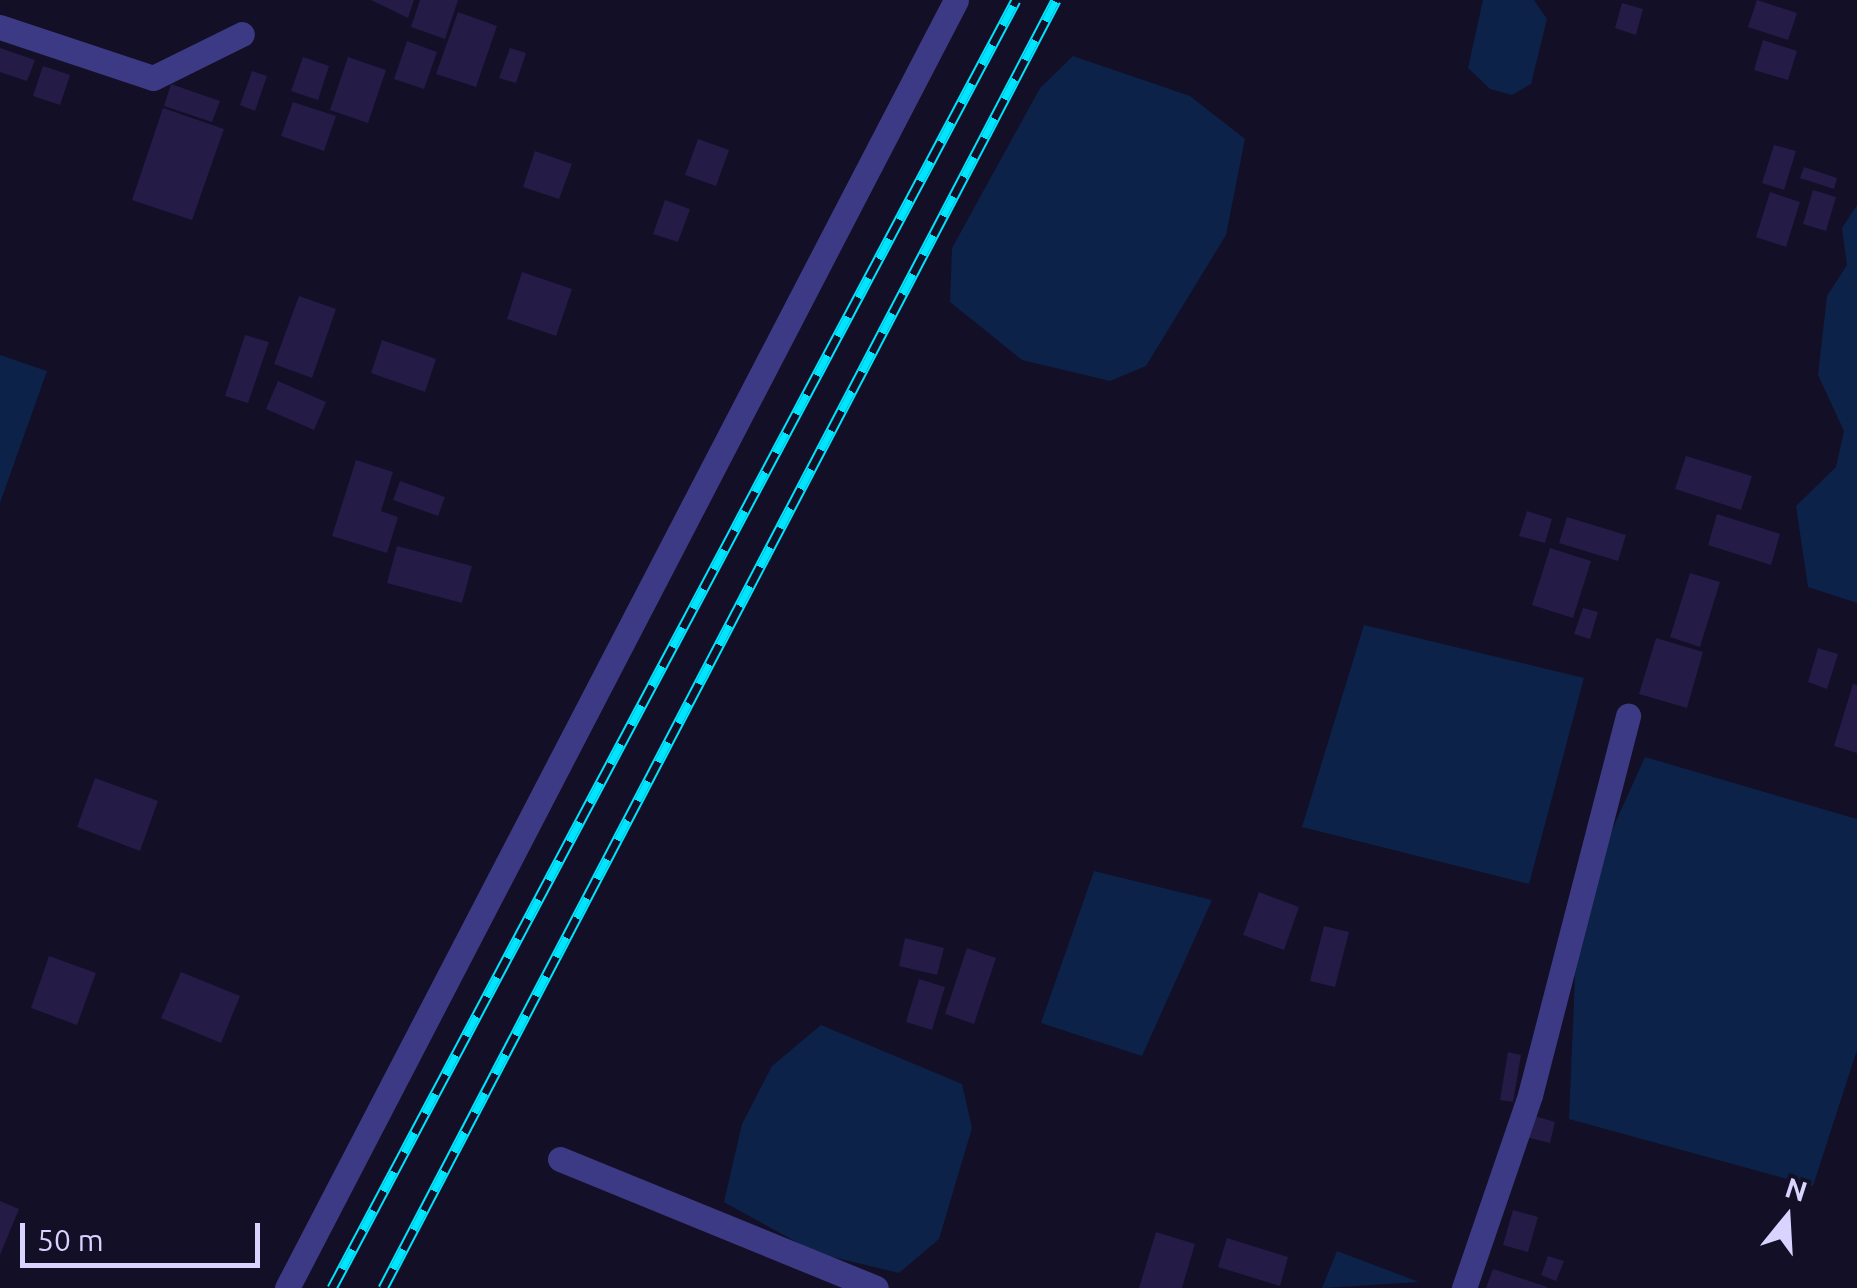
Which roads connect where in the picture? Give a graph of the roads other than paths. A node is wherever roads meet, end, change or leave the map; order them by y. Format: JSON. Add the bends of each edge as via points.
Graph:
{"nodes":[{"id":1,"x":956,"y":0,"type":"edge"},
{"id":2,"x":0,"y":27,"type":"edge"},
{"id":3,"x":242,"y":34,"type":"dead end"},
{"id":4,"x":1628,"y":714,"type":"dead end"},
{"id":5,"x":560,"y":1159,"type":"dead end"},
{"id":6,"x":287,"y":1288,"type":"edge"},
{"id":7,"x":876,"y":1288,"type":"edge"},
{"id":8,"x":1464,"y":1288,"type":"edge"}],
"edges":[{"from":1,"to":6,"type":"street"},
{"from":2,"to":3,"type":"street","via":[[152,78]]},
{"from":4,"to":8,"type":"street","via":[[1530,1095]]},
{"from":5,"to":7,"type":"street"}]}
